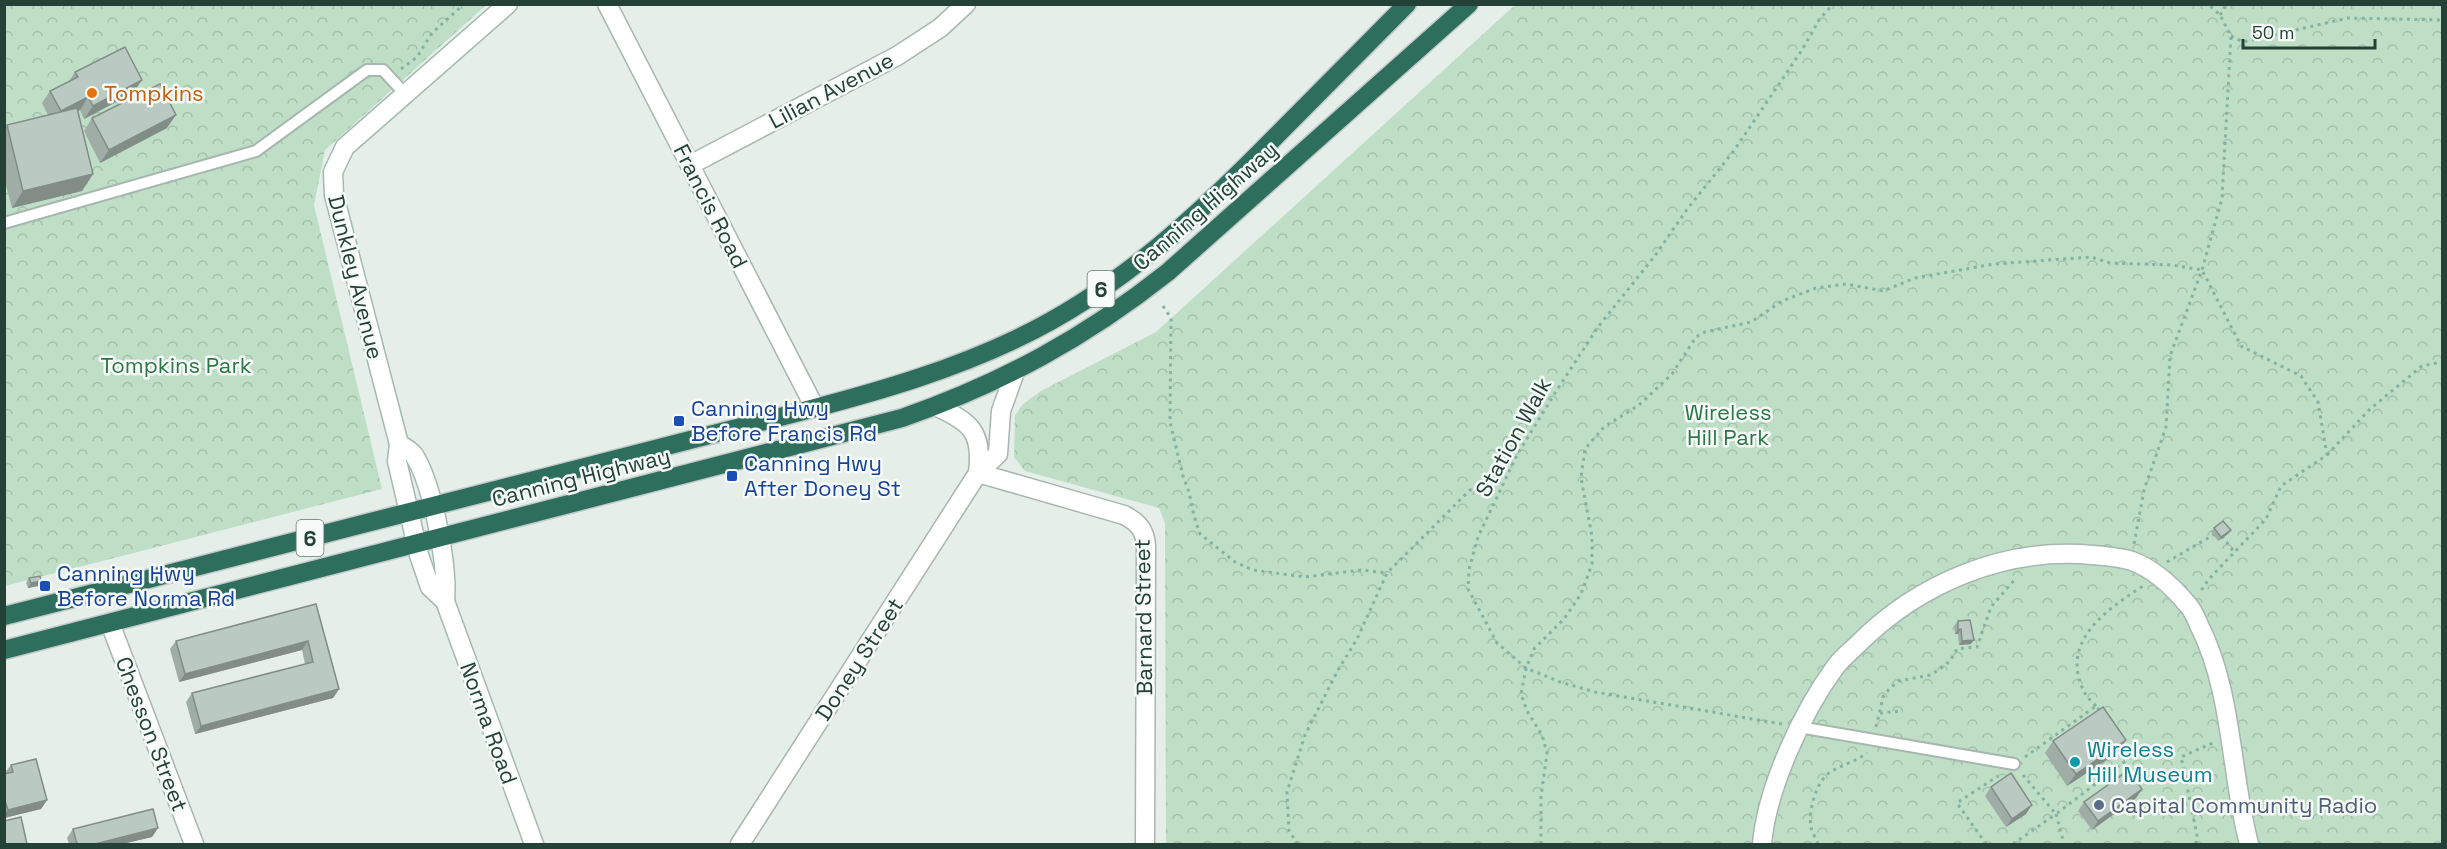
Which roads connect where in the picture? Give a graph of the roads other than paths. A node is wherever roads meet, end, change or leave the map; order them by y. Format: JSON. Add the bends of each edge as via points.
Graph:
{"nodes":[{"id":1,"x":508,"y":4,"type":"edge"},
{"id":2,"x":607,"y":4,"type":"edge"},
{"id":3,"x":966,"y":4,"type":"edge"},
{"id":4,"x":1407,"y":4,"type":"edge"},
{"id":5,"x":1469,"y":4,"type":"edge"},
{"id":6,"x":406,"y":94,"type":"junction"},
{"id":7,"x":690,"y":165,"type":"junction"},
{"id":8,"x":4,"y":223,"type":"edge"},
{"id":9,"x":1015,"y":372,"type":"junction"},
{"id":10,"x":935,"y":406,"type":"junction"},
{"id":11,"x":814,"y":408,"type":"junction"},
{"id":12,"x":399,"y":444,"type":"junction"},
{"id":13,"x":978,"y":473,"type":"junction"},
{"id":14,"x":432,"y":506,"type":"junction"},
{"id":15,"x":408,"y":512,"type":"junction"},
{"id":16,"x":439,"y":539,"type":"junction"},
{"id":17,"x":416,"y":544,"type":"junction"},
{"id":18,"x":445,"y":601,"type":"junction"},
{"id":19,"x":4,"y":616,"type":"edge"},
{"id":20,"x":110,"y":623,"type":"junction"},
{"id":21,"x":4,"y":650,"type":"edge"},
{"id":22,"x":1799,"y":727,"type":"junction"},
{"id":23,"x":2014,"y":765,"type":"road end"},
{"id":24,"x":194,"y":844,"type":"edge"},
{"id":25,"x":534,"y":844,"type":"edge"},
{"id":26,"x":740,"y":844,"type":"edge"},
{"id":27,"x":1145,"y":844,"type":"edge"},
{"id":28,"x":1762,"y":844,"type":"edge"},
{"id":29,"x":2249,"y":844,"type":"edge"}],
"edges":[{"from":1,"to":6,"type":"street","name":"Dunkley Avenue"},
{"from":2,"to":7,"type":"street","name":"Francis Road"},
{"from":3,"to":7,"type":"street","name":"Lilian Avenue","via":[[940,28],[897,56]]},
{"from":4,"to":11,"type":"highway","name":"Canning Highway","number":"6","via":[[1192,219],[1133,267],[1017,339],[895,387]]},
{"from":5,"to":9,"type":"highway","name":"Canning Highway","number":"6","via":[[1168,272],[1098,324]]},
{"from":6,"to":8,"type":"lane","via":[[378,69],[367,70],[256,151]]},
{"from":6,"to":12,"type":"street","name":"Dunkley Avenue","via":[[345,147],[336,162],[332,187]]},
{"from":7,"to":11,"type":"street","name":"Francis Road"},
{"from":9,"to":10,"type":"highway","name":"Canning Highway","number":"6"},
{"from":9,"to":13,"type":"street","name":"Doney Street","via":[[1001,411],[998,454]]},
{"from":10,"to":13,"type":"street","via":[[966,422],[977,437]]},
{"from":10,"to":16,"type":"highway","name":"Canning Highway","number":"6","via":[[819,441]]},
{"from":11,"to":14,"type":"highway","name":"Canning Highway","number":"6"},
{"from":12,"to":14,"type":"street","name":"Dunkley Avenue","via":[[412,453]]},
{"from":12,"to":15,"type":"street","name":"Dunkley Avenue","via":[[397,461]]},
{"from":13,"to":26,"type":"street","name":"Doney Street"},
{"from":13,"to":27,"type":"street","name":"Barnard Street","via":[[1124,515],[1142,529],[1146,546]]},
{"from":14,"to":15,"type":"highway","name":"Canning Highway","number":"6"},
{"from":14,"to":16,"type":"street","name":"Norma Road"},
{"from":15,"to":17,"type":"street","name":"Norma Road"},
{"from":15,"to":19,"type":"highway","name":"Canning Highway","number":"6"},
{"from":16,"to":17,"type":"highway","name":"Canning Highway","number":"6"},
{"from":16,"to":18,"type":"street","name":"Norma Road"},
{"from":17,"to":18,"type":"street","name":"Norma Road","via":[[430,587]]},
{"from":17,"to":20,"type":"highway","name":"Canning Highway","number":"6"},
{"from":18,"to":25,"type":"street","name":"Norma Road"},
{"from":20,"to":21,"type":"highway","name":"Canning Highway","number":"6"},
{"from":20,"to":24,"type":"street","name":"Chesson Street"},
{"from":22,"to":23,"type":"lane"},
{"from":22,"to":28,"type":"street","via":[[1772,795]]},
{"from":22,"to":29,"type":"street","via":[[1837,665],[1874,628],[1917,597],[1950,580],[2023,557],[2072,553],[2131,561],[2190,606],[2211,648]]}]}
